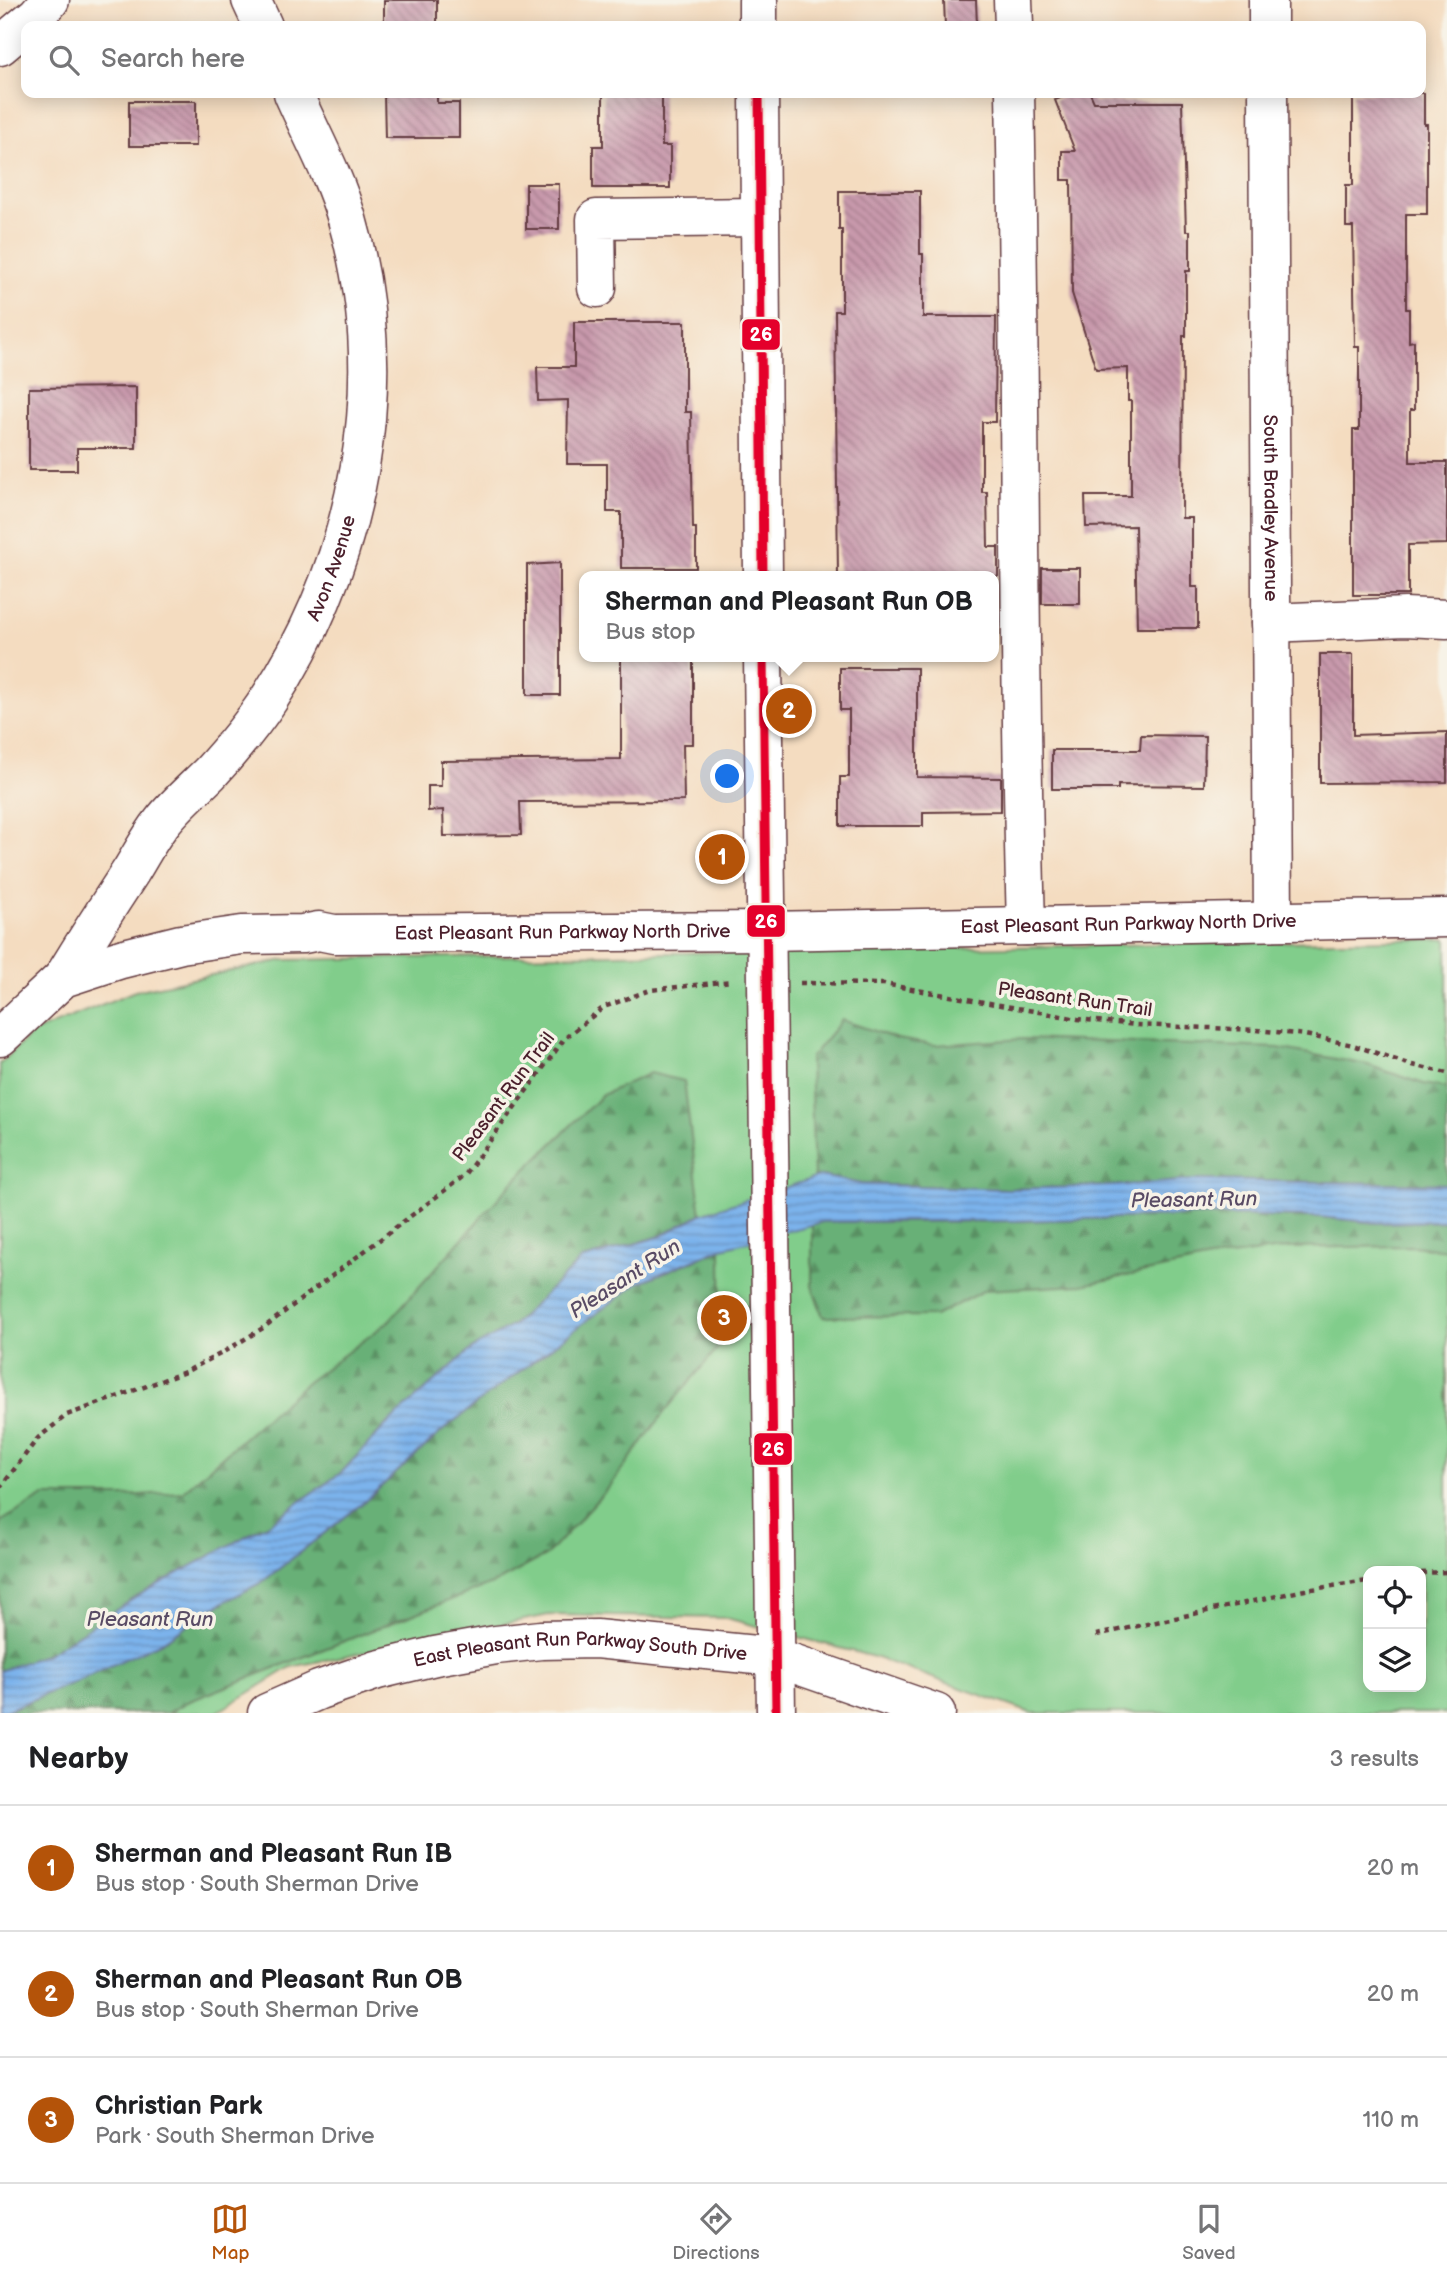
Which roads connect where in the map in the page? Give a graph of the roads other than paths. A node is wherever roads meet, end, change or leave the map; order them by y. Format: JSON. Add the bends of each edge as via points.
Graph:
{"nodes":[{"id":1,"x":50,"y":0,"type":"edge"},
{"id":2,"x":251,"y":0,"type":"edge"},
{"id":3,"x":758,"y":0,"type":"edge"},
{"id":4,"x":1013,"y":0,"type":"edge"},
{"id":5,"x":1268,"y":0,"type":"edge"},
{"id":6,"x":30,"y":21,"type":"edge"},
{"id":7,"x":261,"y":21,"type":"edge"},
{"id":8,"x":758,"y":21,"type":"edge"},
{"id":9,"x":1014,"y":21,"type":"edge"},
{"id":10,"x":1268,"y":21,"type":"edge"},
{"id":11,"x":21,"y":28,"type":"edge"},
{"id":12,"x":0,"y":46,"type":"edge"},
{"id":13,"x":295,"y":98,"type":"edge"},
{"id":14,"x":759,"y":98,"type":"edge"},
{"id":15,"x":1015,"y":98,"type":"edge"},
{"id":16,"x":1268,"y":98,"type":"edge"},
{"id":17,"x":760,"y":217,"type":"junction"},
{"id":18,"x":597,"y":288,"type":"dead end"},
{"id":19,"x":763,"y":571,"type":"edge"},
{"id":20,"x":1447,"y":619,"type":"edge"},
{"id":21,"x":1271,"y":623,"type":"junction"},
{"id":22,"x":763,"y":662,"type":"edge"},
{"id":23,"x":1447,"y":918,"type":"edge"},
{"id":24,"x":1273,"y":921,"type":"junction"},
{"id":25,"x":1026,"y":926,"type":"junction"},
{"id":26,"x":766,"y":931,"type":"junction"},
{"id":27,"x":63,"y":978,"type":"junction"},
{"id":28,"x":0,"y":1037,"type":"edge"},
{"id":29,"x":775,"y":1657,"type":"junction"},
{"id":30,"x":267,"y":1713,"type":"edge"},
{"id":31,"x":776,"y":1713,"type":"edge"},
{"id":32,"x":936,"y":1713,"type":"edge"}],
"edges":[{"from":1,"to":6,"type":"street"},
{"from":2,"to":7,"type":"street"},
{"from":3,"to":8,"type":"street"},
{"from":4,"to":9,"type":"street"},
{"from":5,"to":10,"type":"street"},
{"from":11,"to":12,"type":"street"},
{"from":13,"to":27,"type":"street","name":"Avon Avenue","via":[[342,204],[361,283],[367,404],[353,507],[330,580],[268,700],[225,756],[162,821]]},
{"from":14,"to":17,"type":"street"},
{"from":15,"to":25,"type":"street"},
{"from":16,"to":21,"type":"street","name":"South Bradley Avenue"},
{"from":17,"to":18,"type":"street","via":[[596,219]]},
{"from":17,"to":19,"type":"street"},
{"from":20,"to":21,"type":"street"},
{"from":21,"to":24,"type":"street","name":"South Bradley Avenue"},
{"from":22,"to":26,"type":"street"},
{"from":23,"to":24,"type":"street","name":"East Pleasant Run Parkway North Drive"},
{"from":24,"to":25,"type":"street","name":"East Pleasant Run Parkway North Drive"},
{"from":25,"to":26,"type":"street","name":"East Pleasant Run Parkway North Drive"},
{"from":26,"to":27,"type":"street","name":"East Pleasant Run Parkway North Drive","via":[[272,933],[181,944]]},
{"from":26,"to":29,"type":"street"},
{"from":27,"to":28,"type":"street","name":"East Pleasant Run Parkway North Drive"},
{"from":29,"to":30,"type":"street","name":"East Pleasant Run Parkway South Drive","via":[[596,1639],[541,1640],[377,1671]]},
{"from":29,"to":31,"type":"street"},
{"from":29,"to":32,"type":"street","name":"East Pleasant Run Parkway South Drive"}]}
